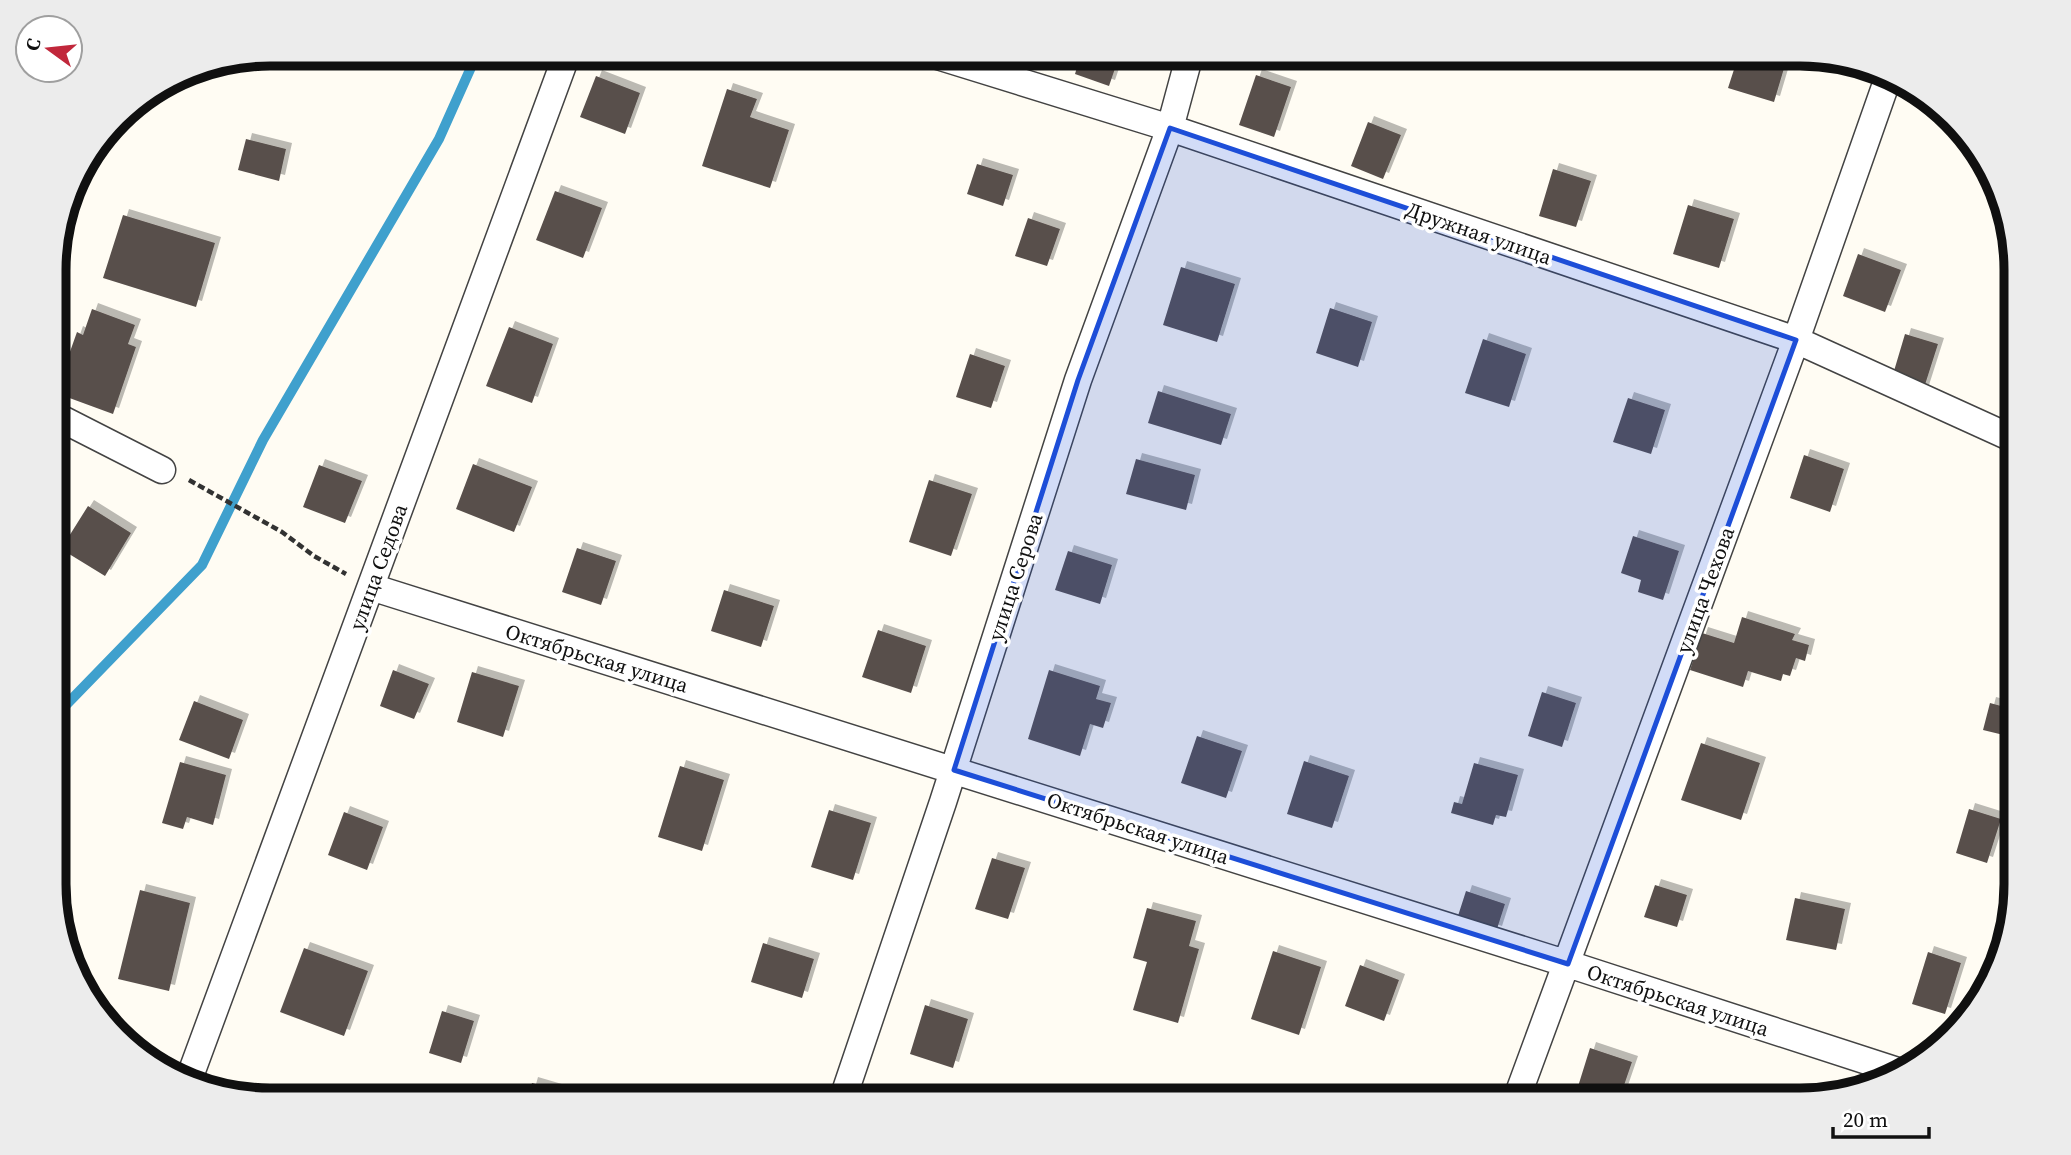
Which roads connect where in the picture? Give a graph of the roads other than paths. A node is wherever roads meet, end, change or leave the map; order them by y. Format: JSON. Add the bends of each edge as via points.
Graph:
{"nodes":[{"id":1,"x":563,"y":66,"type":"edge"},
{"id":2,"x":970,"y":66,"type":"edge"},
{"id":3,"x":1187,"y":66,"type":"edge"},
{"id":4,"x":1885,"y":86,"type":"edge"},
{"id":5,"x":1170,"y":128,"type":"junction"},
{"id":6,"x":1796,"y":340,"type":"junction"},
{"id":7,"x":66,"y":420,"type":"edge"},
{"id":8,"x":2004,"y":435,"type":"edge"},
{"id":9,"x":172,"y":473,"type":"road end"},
{"id":10,"x":371,"y":587,"type":"junction"},
{"id":11,"x":954,"y":770,"type":"junction"},
{"id":12,"x":1568,"y":964,"type":"junction"},
{"id":13,"x":1888,"y":1068,"type":"edge"},
{"id":14,"x":191,"y":1072,"type":"edge"},
{"id":15,"x":846,"y":1088,"type":"edge"},
{"id":16,"x":1521,"y":1088,"type":"edge"}],
"edges":[{"from":1,"to":10,"type":"street","name":"улица Седова"},
{"from":2,"to":5,"type":"street","name":"Дружная улица"},
{"from":3,"to":5,"type":"street","name":"улица Серова"},
{"from":4,"to":6,"type":"street","name":"улица Чехова"},
{"from":5,"to":6,"type":"street","name":"Дружная улица"},
{"from":5,"to":11,"type":"street","name":"улица Серова","via":[[1078,380]]},
{"from":6,"to":8,"type":"street","name":"Дружная улица"},
{"from":6,"to":12,"type":"street","name":"улица Чехова"},
{"from":7,"to":9,"type":"street"},
{"from":10,"to":11,"type":"street","name":"Октябрьская улица"},
{"from":10,"to":14,"type":"street","name":"улица Седова"},
{"from":11,"to":12,"type":"street","name":"Октябрьская улица"},
{"from":11,"to":15,"type":"street","name":"улица Серова"},
{"from":12,"to":13,"type":"street","name":"Октябрьская улица"},
{"from":12,"to":16,"type":"street","name":"улица Чехова"}]}
